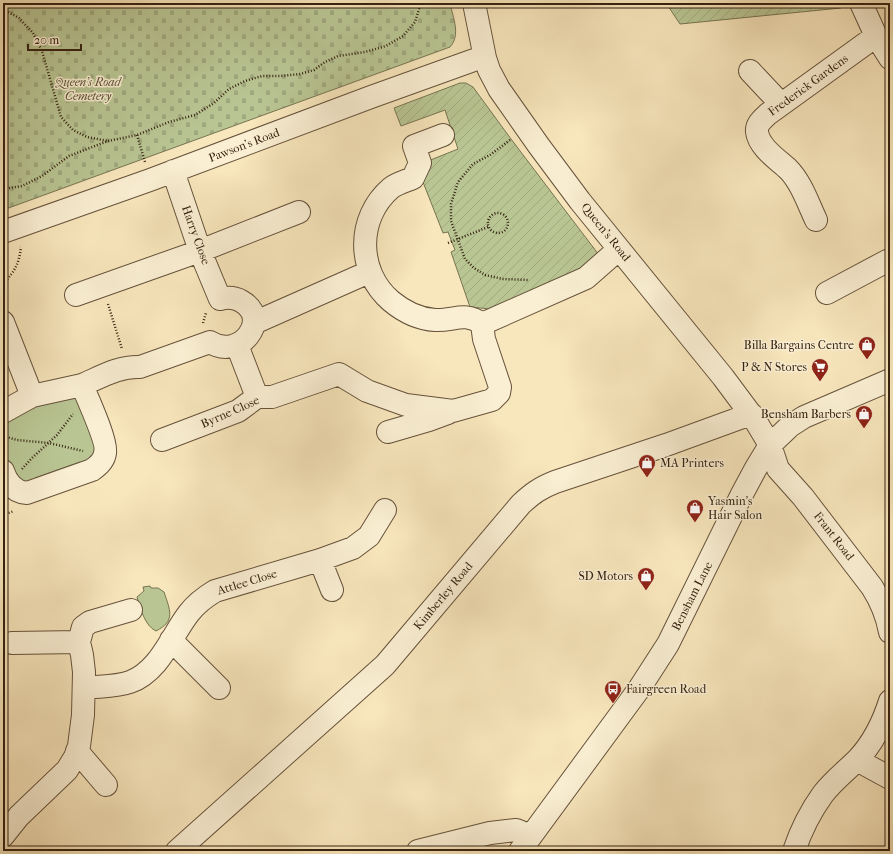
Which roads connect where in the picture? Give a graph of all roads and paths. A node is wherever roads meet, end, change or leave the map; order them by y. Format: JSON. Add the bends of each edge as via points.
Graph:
{"nodes":[{"id":1,"x":421,"y":3,"type":"edge"},
{"id":2,"x":474,"y":3,"type":"edge"},
{"id":3,"x":861,"y":3,"type":"edge"},
{"id":4,"x":3,"y":9,"type":"edge"},
{"id":5,"x":876,"y":36,"type":"junction"},
{"id":6,"x":485,"y":58,"type":"junction"},
{"id":7,"x":890,"y":58,"type":"edge"},
{"id":8,"x":750,"y":71,"type":"dead end"},
{"id":9,"x":781,"y":104,"type":"junction"},
{"id":10,"x":525,"y":127,"type":"junction"},
{"id":11,"x":443,"y":134,"type":"dead end"},
{"id":12,"x":138,"y":135,"type":"junction"},
{"id":13,"x":108,"y":141,"type":"junction"},
{"id":14,"x":173,"y":172,"type":"junction"},
{"id":15,"x":150,"y":180,"type":"junction"},
{"id":16,"x":3,"y":189,"type":"edge"},
{"id":17,"x":299,"y":212,"type":"dead end"},
{"id":18,"x":816,"y":220,"type":"dead end"},
{"id":19,"x":489,"y":227,"type":"junction"},
{"id":20,"x":10,"y":229,"type":"edge"},
{"id":21,"x":458,"y":239,"type":"junction"},
{"id":22,"x":448,"y":243,"type":"dead end"},
{"id":23,"x":619,"y":249,"type":"junction"},
{"id":24,"x":200,"y":251,"type":"junction"},
{"id":25,"x":890,"y":265,"type":"edge"},
{"id":26,"x":369,"y":272,"type":"junction"},
{"id":27,"x":530,"y":280,"type":"dead end"},
{"id":28,"x":3,"y":284,"type":"edge"},
{"id":29,"x":102,"y":286,"type":"junction"},
{"id":30,"x":827,"y":293,"type":"dead end"},
{"id":31,"x":76,"y":295,"type":"dead end"},
{"id":32,"x":220,"y":299,"type":"junction"},
{"id":33,"x":3,"y":322,"type":"edge"},
{"id":34,"x":254,"y":323,"type":"junction"},
{"id":35,"x":482,"y":324,"type":"junction"},
{"id":36,"x":210,"y":342,"type":"junction"},
{"id":37,"x":237,"y":345,"type":"junction"},
{"id":38,"x":128,"y":366,"type":"junction"},
{"id":39,"x":890,"y":380,"type":"edge"},
{"id":40,"x":84,"y":390,"type":"junction"},
{"id":41,"x":32,"y":396,"type":"junction"},
{"id":42,"x":257,"y":397,"type":"junction"},
{"id":43,"x":453,"y":411,"type":"junction"},
{"id":44,"x":3,"y":412,"type":"edge"},
{"id":45,"x":751,"y":414,"type":"junction"},
{"id":46,"x":388,"y":432,"type":"dead end"},
{"id":47,"x":3,"y":436,"type":"edge"},
{"id":48,"x":162,"y":440,"type":"dead end"},
{"id":49,"x":49,"y":443,"type":"junction"},
{"id":50,"x":770,"y":445,"type":"junction"},
{"id":51,"x":104,"y":458,"type":"junction"},
{"id":52,"x":7,"y":479,"type":"edge"},
{"id":53,"x":386,"y":510,"type":"dead end"},
{"id":54,"x":320,"y":560,"type":"junction"},
{"id":55,"x":332,"y":590,"type":"dead end"},
{"id":56,"x":131,"y":610,"type":"dead end"},
{"id":57,"x":890,"y":632,"type":"edge"},
{"id":58,"x":171,"y":640,"type":"junction"},
{"id":59,"x":12,"y":643,"type":"dead end"},
{"id":60,"x":81,"y":649,"type":"junction"},
{"id":61,"x":84,"y":688,"type":"junction"},
{"id":62,"x":219,"y":688,"type":"dead end"},
{"id":63,"x":890,"y":701,"type":"edge"},
{"id":64,"x":77,"y":751,"type":"junction"},
{"id":65,"x":857,"y":760,"type":"junction"},
{"id":66,"x":890,"y":778,"type":"edge"},
{"id":67,"x":106,"y":785,"type":"dead end"},
{"id":68,"x":3,"y":836,"type":"edge"},
{"id":69,"x":525,"y":843,"type":"edge"},
{"id":70,"x":177,"y":851,"type":"edge"},
{"id":71,"x":418,"y":851,"type":"edge"},
{"id":72,"x":794,"y":851,"type":"edge"}],
"edges":[{"from":1,"to":12,"type":"path","via":[[415,22],[403,36],[386,46],[338,56],[314,70],[300,74],[262,76],[245,81],[229,89],[214,103],[195,115],[168,122]]},
{"from":2,"to":6,"type":"street","name":"Queen's Road"},
{"from":3,"to":5,"type":"street"},
{"from":4,"to":13,"type":"path","via":[[19,18],[33,33],[42,51],[62,117],[74,130],[87,138]]},
{"from":5,"to":7,"type":"street"},
{"from":5,"to":9,"type":"street","name":"Frederick Gardens"},
{"from":6,"to":10,"type":"street","name":"Queen's Road","via":[[493,79]]},
{"from":6,"to":14,"type":"street","name":"Pawson's Road","via":[[371,97]]},
{"from":8,"to":9,"type":"street"},
{"from":9,"to":18,"type":"street","name":"Frederick Gardens","via":[[759,122],[757,131],[762,144],[790,171],[799,184]]},
{"from":10,"to":21,"type":"path","via":[[490,155],[473,164],[458,182],[451,204],[451,220]]},
{"from":10,"to":23,"type":"street","name":"Queen's Road"},
{"from":11,"to":26,"type":"street","via":[[414,146],[420,163],[413,178],[391,188],[371,216],[365,238]]},
{"from":12,"to":13,"type":"path"},
{"from":12,"to":15,"type":"path"},
{"from":13,"to":16,"type":"path","via":[[69,156],[42,176],[22,186]]},
{"from":14,"to":15,"type":"street","name":"Pawson's Road"},
{"from":14,"to":24,"type":"street","name":"Harry Close"},
{"from":15,"to":20,"type":"street","name":"Pawson's Road"},
{"from":17,"to":24,"type":"street"},
{"from":19,"to":19,"type":"path","via":[[491,216],[496,214],[505,216],[508,221],[507,228],[502,233],[496,233]]},
{"from":19,"to":21,"type":"path"},
{"from":20,"to":28,"type":"path","via":[[21,244],[20,260]]},
{"from":21,"to":22,"type":"path"},
{"from":21,"to":27,"type":"path","via":[[465,259],[485,275]]},
{"from":23,"to":35,"type":"street","via":[[586,278]]},
{"from":23,"to":45,"type":"street","name":"Queen's Road"},
{"from":24,"to":29,"type":"street"},
{"from":24,"to":32,"type":"street","name":"Harry Close"},
{"from":25,"to":30,"type":"street","via":[[887,261]]},
{"from":26,"to":34,"type":"street"},
{"from":26,"to":35,"type":"street","via":[[391,301],[414,315],[436,320],[467,317]]},
{"from":29,"to":31,"type":"street"},
{"from":29,"to":38,"type":"path"},
{"from":32,"to":34,"type":"street","via":[[234,298],[249,306]]},
{"from":32,"to":36,"type":"path","via":[[212,304],[203,321],[203,330]]},
{"from":33,"to":41,"type":"street"},
{"from":34,"to":37,"type":"street","via":[[252,331]]},
{"from":35,"to":43,"type":"street","name":"Byrne Close","via":[[484,339],[500,387],[499,393],[492,400]]},
{"from":36,"to":37,"type":"street","via":[[221,347]]},
{"from":36,"to":38,"type":"street","via":[[140,367]]},
{"from":37,"to":42,"type":"street"},
{"from":38,"to":40,"type":"street"},
{"from":39,"to":50,"type":"street","name":"Bensham Lane","via":[[804,417]]},
{"from":40,"to":41,"type":"street"},
{"from":40,"to":49,"type":"path","via":[[64,426]]},
{"from":40,"to":51,"type":"street","via":[[106,447]]},
{"from":41,"to":44,"type":"street"},
{"from":42,"to":43,"type":"street","name":"Byrne Close","via":[[272,397],[339,374],[367,391],[399,403]]},
{"from":42,"to":48,"type":"street","name":"Byrne Close","via":[[238,411]]},
{"from":43,"to":46,"type":"street"},
{"from":45,"to":50,"type":"street","name":"Queen's Road"},
{"from":45,"to":70,"type":"street","name":"Kimberley Road","via":[[540,487],[532,493],[385,664]]},
{"from":47,"to":49,"type":"path"},
{"from":49,"to":51,"type":"path"},
{"from":49,"to":52,"type":"path"},
{"from":50,"to":57,"type":"street","name":"Frant Road","via":[[778,469],[803,497],[879,597]]},
{"from":50,"to":69,"type":"street","name":"Bensham Lane","via":[[741,496],[668,644],[639,689]]},
{"from":51,"to":52,"type":"street","via":[[92,470],[27,493],[22,493]]},
{"from":53,"to":54,"type":"street","name":"Attlee Close","via":[[369,536],[353,548]]},
{"from":54,"to":55,"type":"street"},
{"from":54,"to":58,"type":"street","name":"Attlee Close","via":[[215,591],[198,602],[189,612]]},
{"from":56,"to":60,"type":"street","via":[[86,624],[81,632]]},
{"from":58,"to":61,"type":"street","name":"Attlee Close","via":[[157,662],[140,677],[129,682]]},
{"from":58,"to":62,"type":"street"},
{"from":59,"to":60,"type":"street"},
{"from":60,"to":61,"type":"street"},
{"from":61,"to":64,"type":"street"},
{"from":63,"to":65,"type":"street","via":[[876,735]]},
{"from":64,"to":67,"type":"street"},
{"from":64,"to":68,"type":"street","via":[[67,770],[19,816]]},
{"from":65,"to":66,"type":"street"},
{"from":65,"to":72,"type":"street","via":[[824,793],[801,831]]},
{"from":69,"to":71,"type":"street","via":[[516,830],[490,833]]}]}
